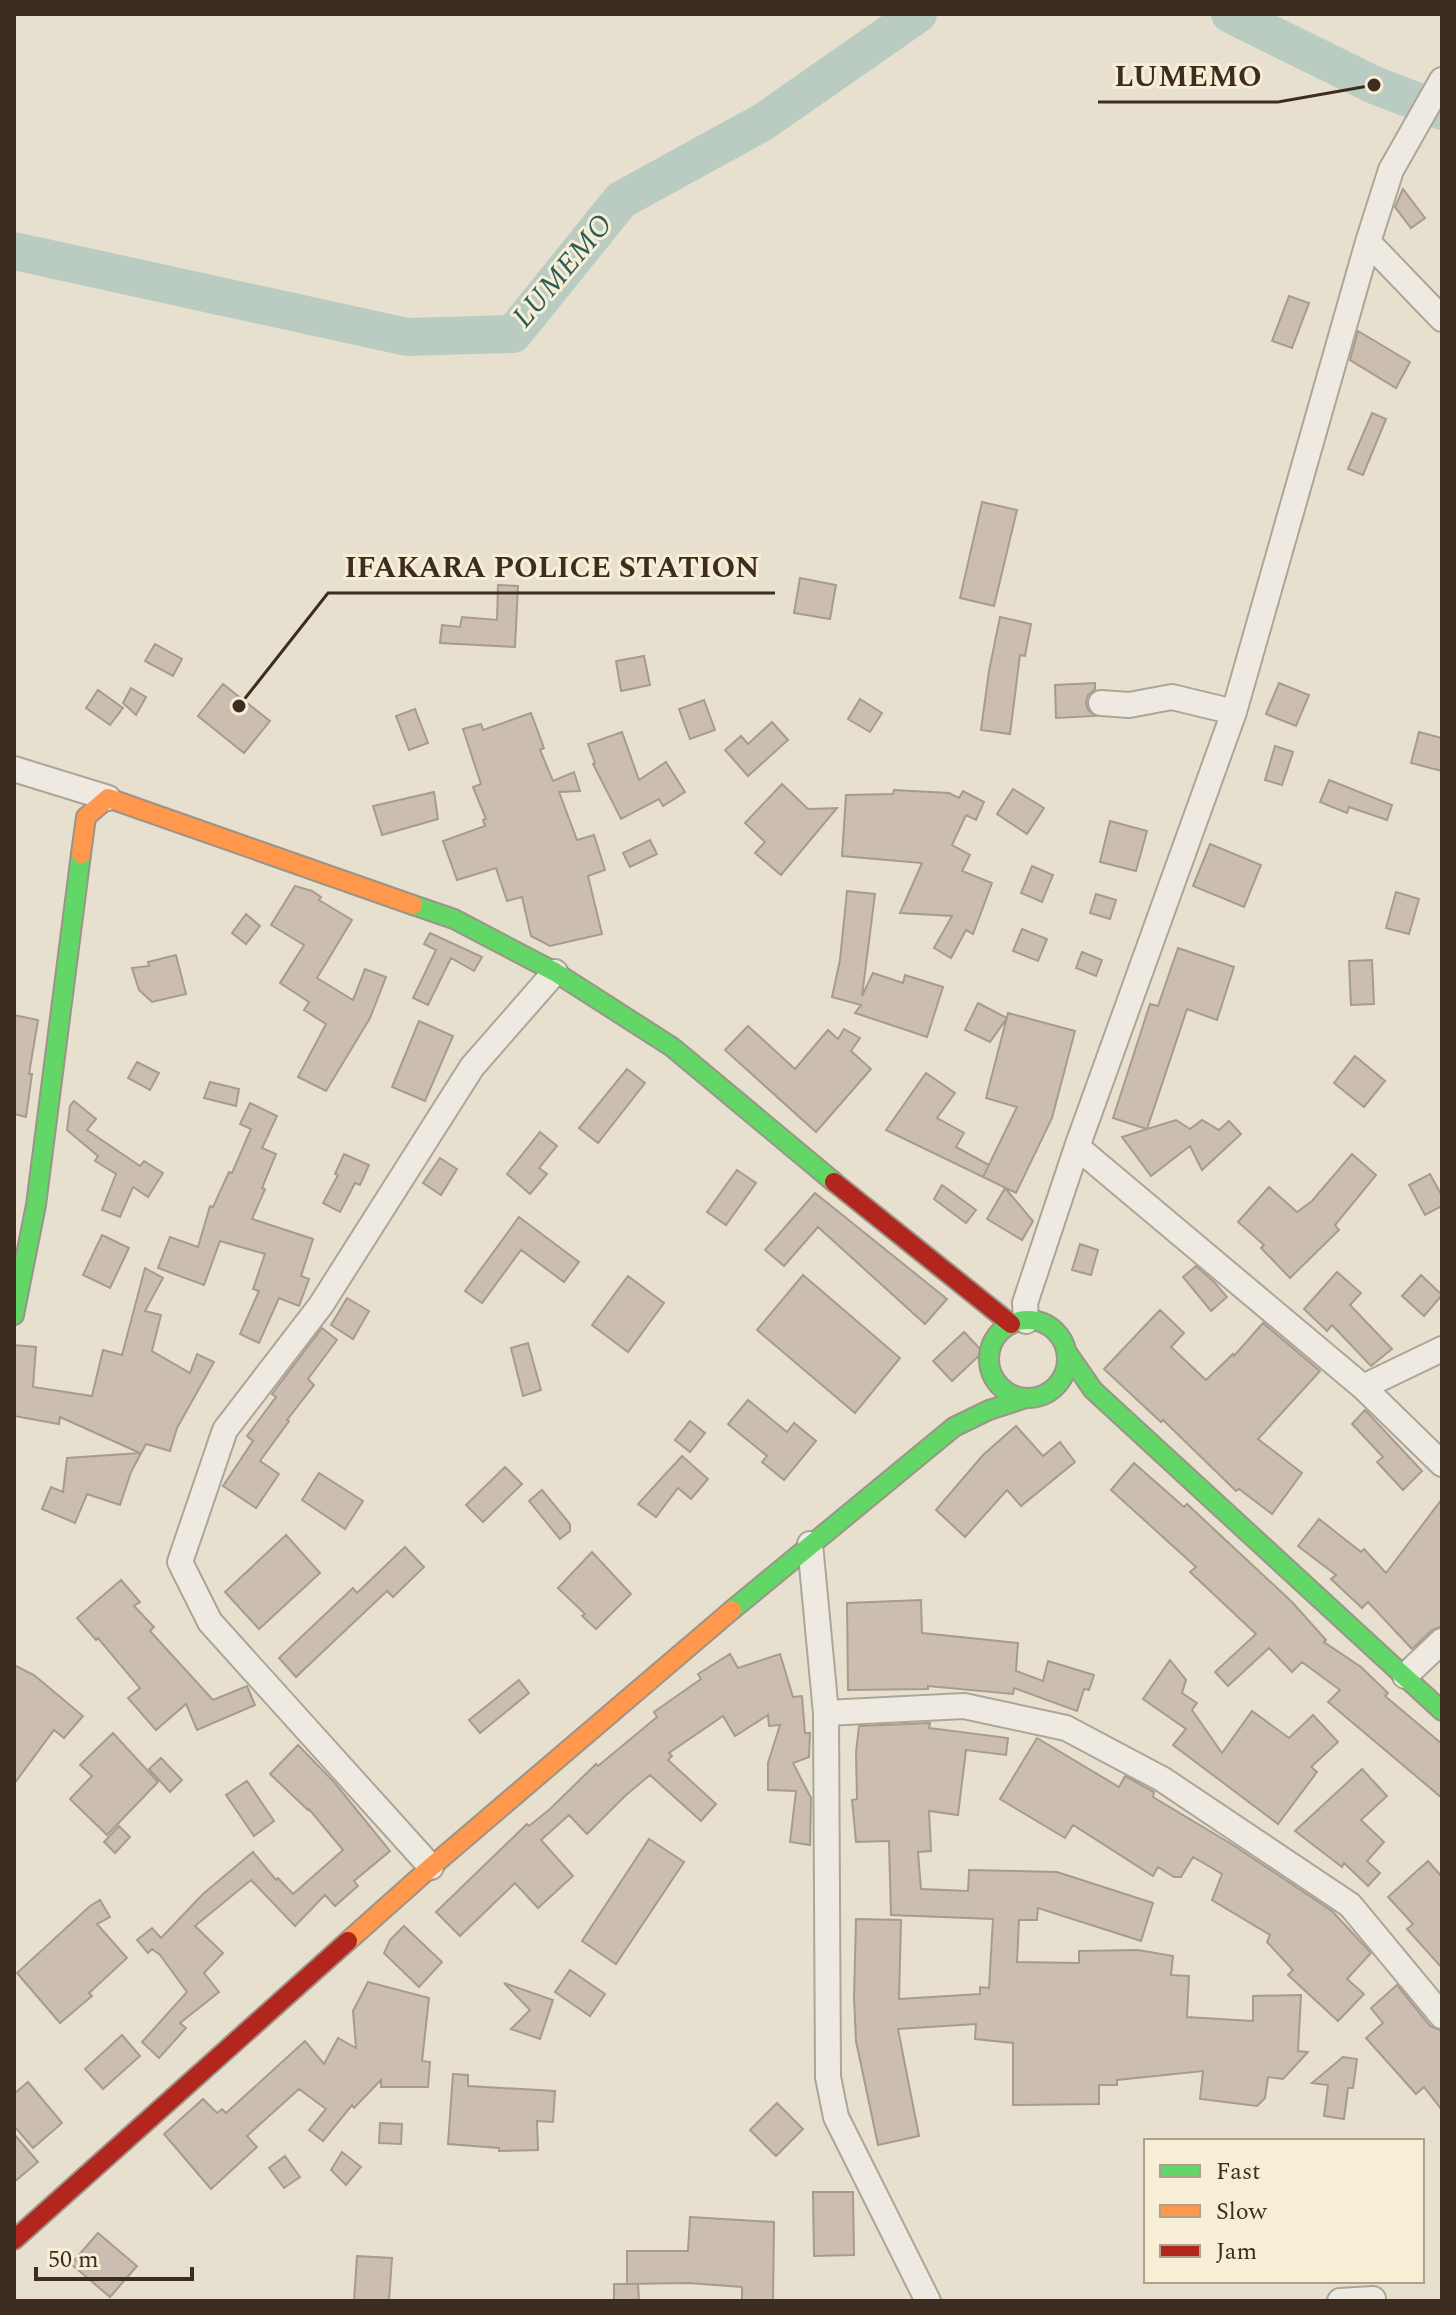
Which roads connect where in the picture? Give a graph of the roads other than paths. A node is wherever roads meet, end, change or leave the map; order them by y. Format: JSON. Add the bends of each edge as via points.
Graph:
{"nodes":[{"id":1,"x":1442,"y":80,"type":"edge"},
{"id":2,"x":1368,"y":242,"type":"junction"},
{"id":3,"x":1442,"y":319,"type":"edge"},
{"id":4,"x":1101,"y":703,"type":"dead end"},
{"id":5,"x":1234,"y":712,"type":"junction"},
{"id":6,"x":14,"y":769,"type":"edge"},
{"id":7,"x":108,"y":798,"type":"junction"},
{"id":8,"x":555,"y":972,"type":"junction"},
{"id":9,"x":1077,"y":1147,"type":"junction"},
{"id":10,"x":14,"y":1315,"type":"edge"},
{"id":11,"x":1018,"y":1322,"type":"junction"},
{"id":12,"x":1442,"y":1349,"type":"edge"},
{"id":13,"x":1066,"y":1351,"type":"junction"},
{"id":14,"x":990,"y":1357,"type":"junction"},
{"id":15,"x":1363,"y":1387,"type":"junction"},
{"id":16,"x":1034,"y":1397,"type":"junction"},
{"id":17,"x":1111,"y":1404,"type":"junction"},
{"id":18,"x":954,"y":1427,"type":"junction"},
{"id":19,"x":1442,"y":1464,"type":"edge"},
{"id":20,"x":810,"y":1544,"type":"junction"},
{"id":21,"x":1442,"y":1641,"type":"edge"},
{"id":22,"x":1405,"y":1676,"type":"junction"},
{"id":23,"x":1442,"y":1711,"type":"edge"},
{"id":24,"x":826,"y":1713,"type":"junction"},
{"id":25,"x":431,"y":1867,"type":"junction"},
{"id":26,"x":1442,"y":2016,"type":"edge"},
{"id":27,"x":14,"y":2240,"type":"edge"},
{"id":28,"x":1373,"y":2299,"type":"edge"},
{"id":29,"x":928,"y":2301,"type":"edge"},
{"id":30,"x":1340,"y":2301,"type":"edge"}],
"edges":[{"from":1,"to":2,"type":"street","via":[[1391,170]]},
{"from":2,"to":3,"type":"street"},
{"from":2,"to":5,"type":"street"},
{"from":4,"to":5,"type":"street","via":[[1129,705],[1172,697]]},
{"from":5,"to":9,"type":"street"},
{"from":6,"to":7,"type":"street"},
{"from":7,"to":8,"type":"main road","via":[[454,919]]},
{"from":7,"to":10,"type":"main road","via":[[86,817],[36,1205]]},
{"from":8,"to":11,"type":"main road","via":[[672,1047]]},
{"from":8,"to":25,"type":"street","via":[[472,1067],[321,1305],[225,1430],[180,1562],[210,1622]]},
{"from":9,"to":11,"type":"street"},
{"from":9,"to":15,"type":"street"},
{"from":11,"to":13,"type":"main road","via":[[1049,1327]]},
{"from":11,"to":14,"type":"main road","via":[[996,1338]]},
{"from":12,"to":15,"type":"street"},
{"from":13,"to":16,"type":"main road","via":[[1060,1380]]},
{"from":13,"to":17,"type":"main road","via":[[1093,1390]]},
{"from":14,"to":16,"type":"main road","via":[[999,1385],[1007,1392]]},
{"from":14,"to":18,"type":"main road"},
{"from":15,"to":19,"type":"street"},
{"from":16,"to":17,"type":"main road","via":[[1065,1395]]},
{"from":16,"to":18,"type":"main road"},
{"from":17,"to":22,"type":"main road"},
{"from":18,"to":20,"type":"main road"},
{"from":20,"to":24,"type":"street"},
{"from":20,"to":25,"type":"main road"},
{"from":21,"to":22,"type":"street"},
{"from":22,"to":23,"type":"main road"},
{"from":24,"to":26,"type":"street","via":[[964,1706],[1066,1728],[1162,1779],[1350,1905]]},
{"from":24,"to":29,"type":"street","via":[[828,2077],[836,2117]]},
{"from":25,"to":27,"type":"main road"},
{"from":28,"to":30,"type":"street"}]}
